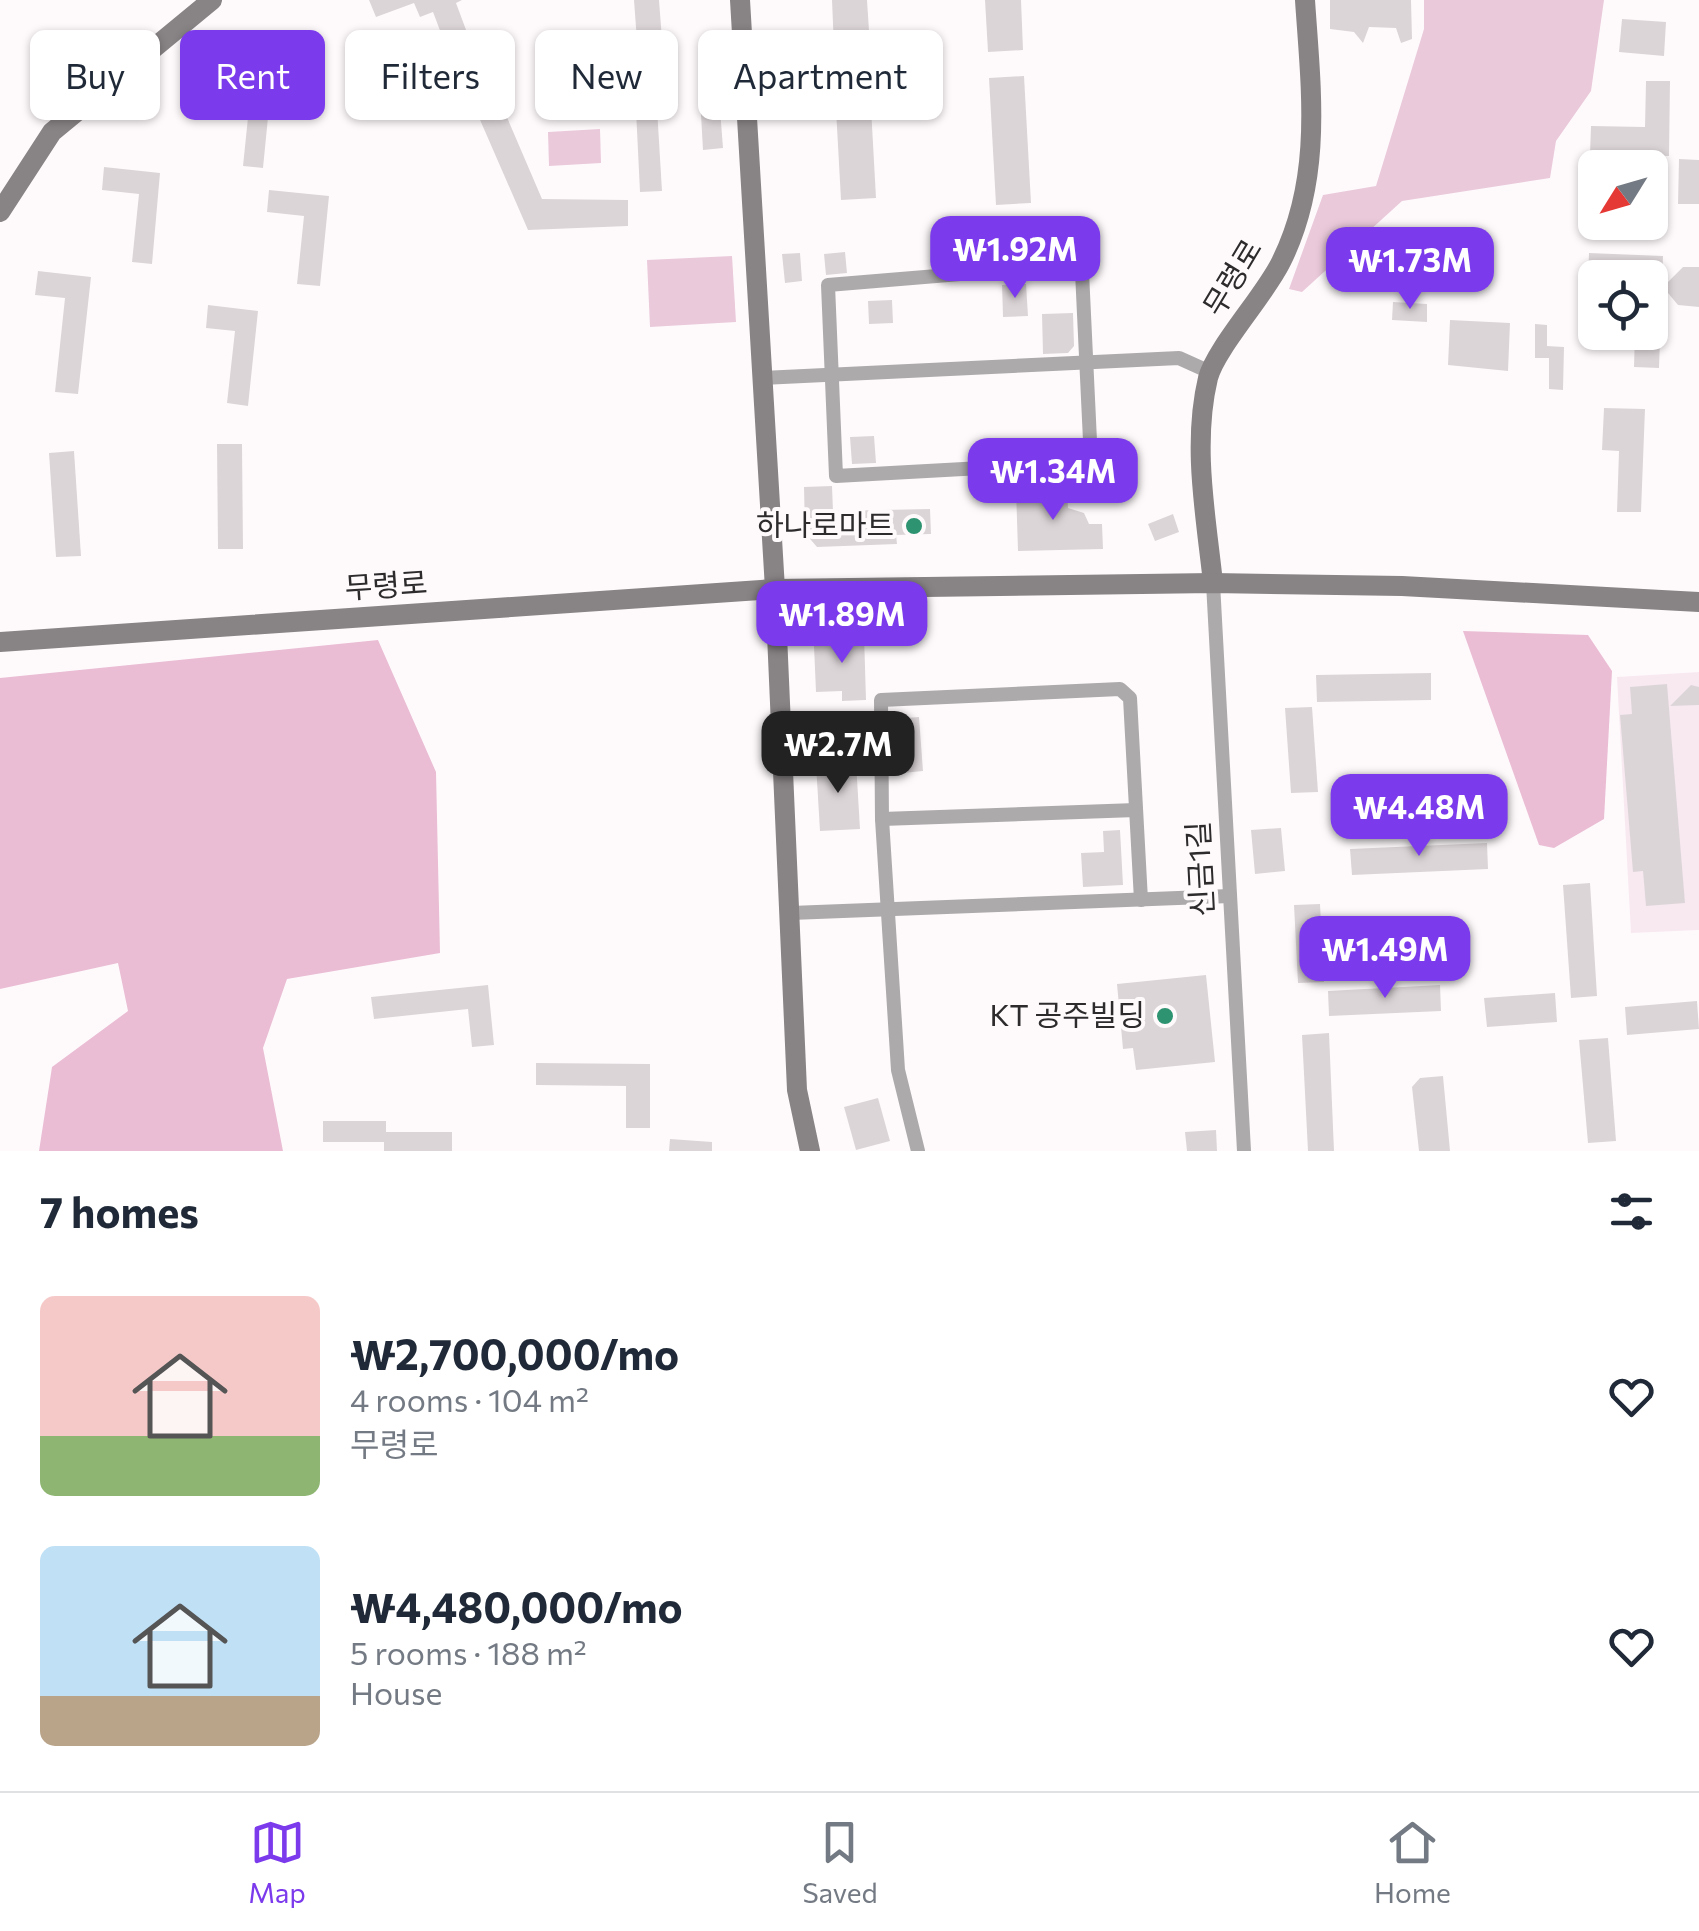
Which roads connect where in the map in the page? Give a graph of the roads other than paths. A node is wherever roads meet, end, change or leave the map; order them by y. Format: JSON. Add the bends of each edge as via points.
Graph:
{"nodes":[{"id":1,"x":212,"y":0,"type":"edge"},
{"id":2,"x":740,"y":0,"type":"edge"},
{"id":3,"x":1305,"y":0,"type":"edge"},
{"id":4,"x":0,"y":212,"type":"edge"},
{"id":5,"x":1086,"y":362,"type":"junction"},
{"id":6,"x":1210,"y":372,"type":"junction"},
{"id":7,"x":832,"y":375,"type":"junction"},
{"id":8,"x":762,"y":378,"type":"junction"},
{"id":9,"x":1213,"y":583,"type":"junction"},
{"id":10,"x":775,"y":589,"type":"junction"},
{"id":11,"x":1699,"y":602,"type":"edge"},
{"id":12,"x":0,"y":642,"type":"edge"},
{"id":13,"x":1136,"y":810,"type":"junction"},
{"id":14,"x":882,"y":819,"type":"junction"},
{"id":15,"x":1230,"y":896,"type":"junction"},
{"id":16,"x":1141,"y":900,"type":"junction"},
{"id":17,"x":887,"y":909,"type":"junction"},
{"id":18,"x":791,"y":913,"type":"junction"},
{"id":19,"x":810,"y":1151,"type":"edge"},
{"id":20,"x":918,"y":1151,"type":"edge"},
{"id":21,"x":1244,"y":1151,"type":"edge"}],
"edges":[{"from":1,"to":4,"type":"street","via":[[52,132]]},
{"from":2,"to":8,"type":"street"},
{"from":3,"to":6,"type":"street","name":"무령로","via":[[1314,128],[1306,194],[1280,263]]},
{"from":5,"to":6,"type":"street","via":[[1179,358]]},
{"from":5,"to":7,"type":"street"},
{"from":5,"to":7,"type":"street","via":[[1082,272],[1068,265],[828,284]]},
{"from":5,"to":7,"type":"street","via":[[1091,462],[1006,468],[836,476]]},
{"from":6,"to":9,"type":"street","name":"무령로","via":[[1201,412]]},
{"from":7,"to":8,"type":"street"},
{"from":8,"to":10,"type":"street"},
{"from":9,"to":10,"type":"street","name":"무령로"},
{"from":9,"to":11,"type":"street","name":"무령로"},
{"from":9,"to":15,"type":"street","name":"신금1길"},
{"from":10,"to":12,"type":"street","name":"무령로"},
{"from":10,"to":18,"type":"street"},
{"from":13,"to":14,"type":"street"},
{"from":13,"to":14,"type":"street","via":[[1130,698],[1120,689],[881,700]]},
{"from":13,"to":16,"type":"street"},
{"from":14,"to":17,"type":"street"},
{"from":15,"to":16,"type":"street"},
{"from":15,"to":21,"type":"street","name":"신금1길"},
{"from":16,"to":17,"type":"street"},
{"from":17,"to":18,"type":"street"},
{"from":17,"to":20,"type":"street","via":[[898,1070]]},
{"from":18,"to":19,"type":"street","via":[[796,1090]]}]}
